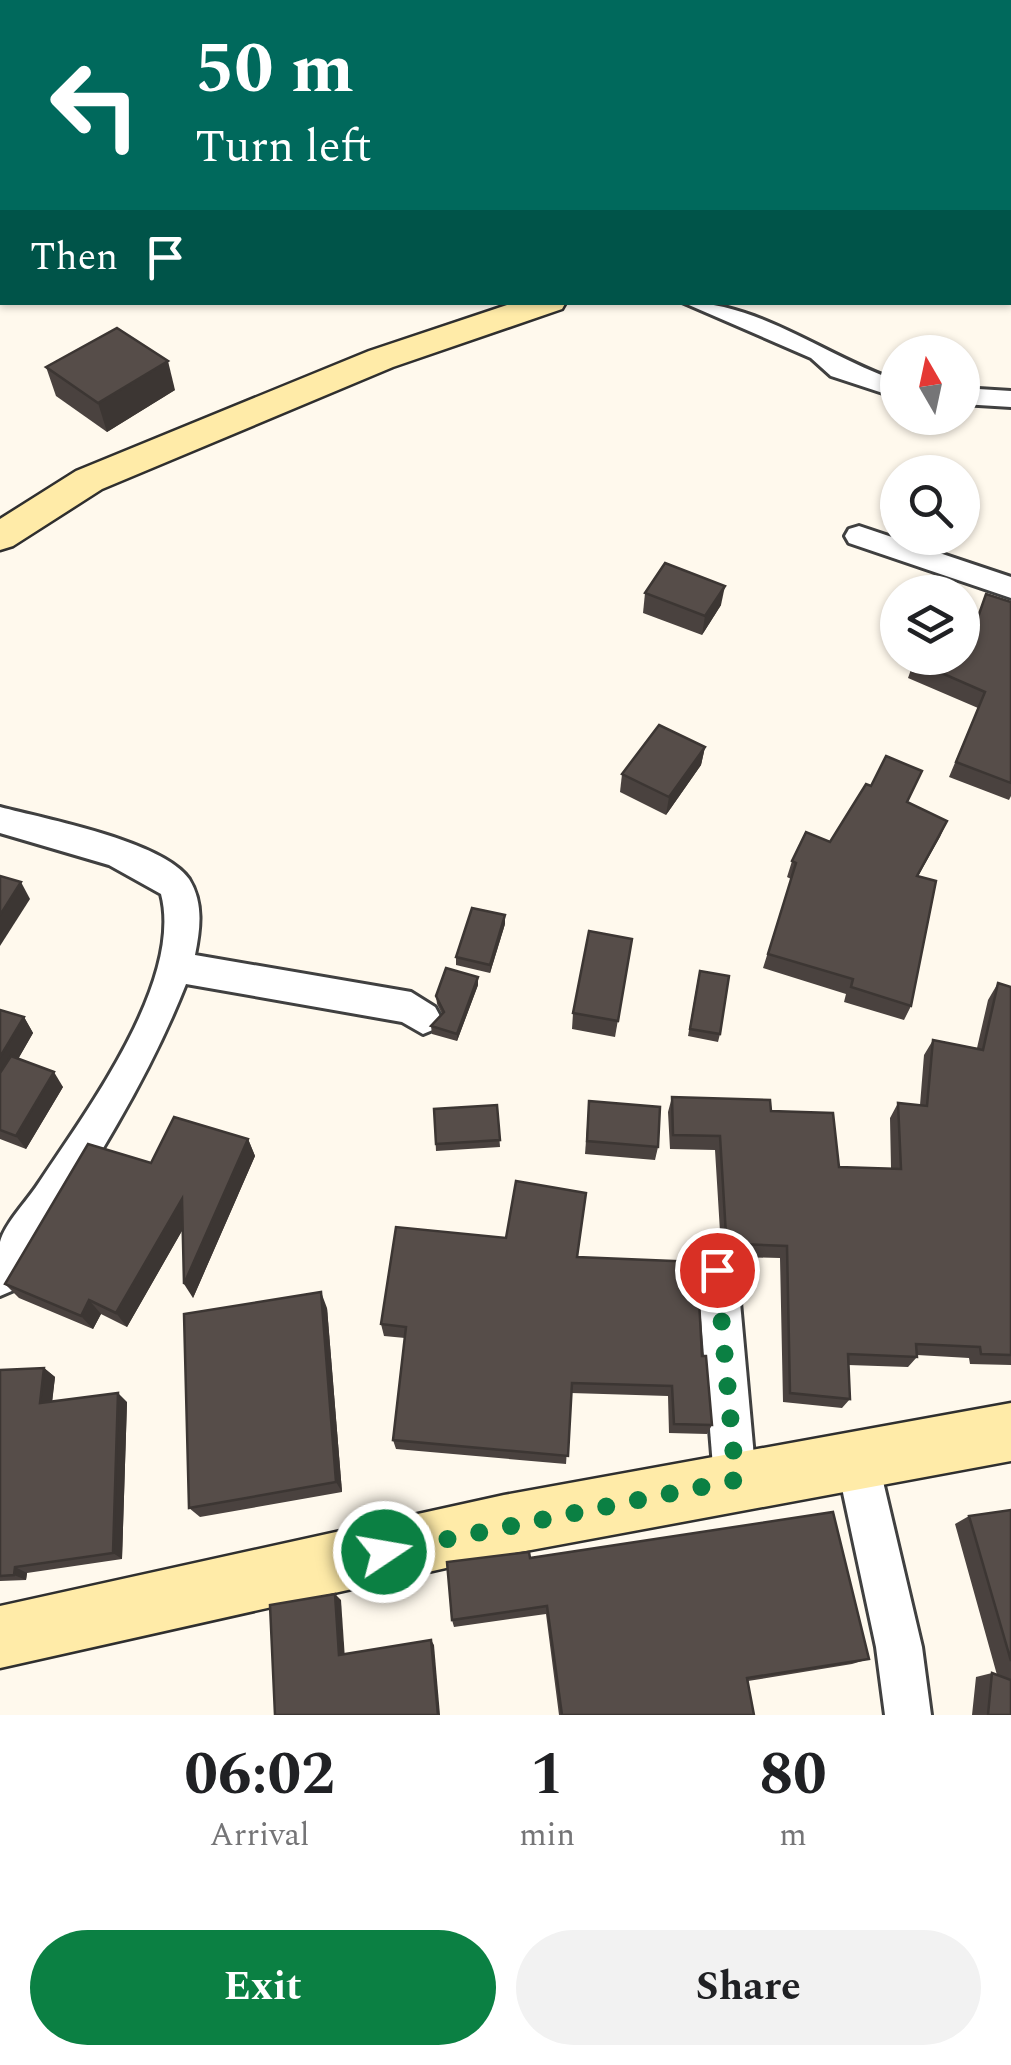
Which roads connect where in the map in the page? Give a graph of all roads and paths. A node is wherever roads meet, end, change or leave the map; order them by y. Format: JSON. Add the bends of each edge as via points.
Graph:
{"nodes":[{"id":1,"x":541,"y":305,"type":"edge"},
{"id":2,"x":700,"y":305,"type":"edge"},
{"id":3,"x":880,"y":384,"type":"edge"},
{"id":4,"x":980,"y":397,"type":"edge"},
{"id":5,"x":1011,"y":400,"type":"edge"},
{"id":6,"x":859,"y":536,"type":"dead end"},
{"id":7,"x":0,"y":537,"type":"edge"},
{"id":8,"x":1011,"y":588,"type":"edge"},
{"id":9,"x":0,"y":820,"type":"edge"},
{"id":10,"x":176,"y":967,"type":"junction"},
{"id":11,"x":423,"y":1018,"type":"dead end"},
{"id":12,"x":717,"y":1270,"type":"dead end"},
{"id":13,"x":0,"y":1276,"type":"edge"},
{"id":14,"x":1011,"y":1432,"type":"edge"},
{"id":15,"x":857,"y":1460,"type":"junction"},
{"id":16,"x":736,"y":1480,"type":"junction"},
{"id":17,"x":0,"y":1636,"type":"edge"},
{"id":18,"x":908,"y":1715,"type":"edge"}],
"edges":[{"from":1,"to":7,"type":"street","via":[[381,359],[89,480]]},
{"from":2,"to":3,"type":"street"},
{"from":4,"to":5,"type":"street"},
{"from":6,"to":8,"type":"street"},
{"from":9,"to":10,"type":"street","via":[[72,838],[175,885],[188,912]]},
{"from":10,"to":11,"type":"street","via":[[411,1008]]},
{"from":10,"to":13,"type":"street","via":[[141,1053]]},
{"from":12,"to":16,"type":"street"},
{"from":14,"to":15,"type":"street"},
{"from":15,"to":16,"type":"street"},
{"from":15,"to":18,"type":"street"},
{"from":16,"to":17,"type":"street"}]}
